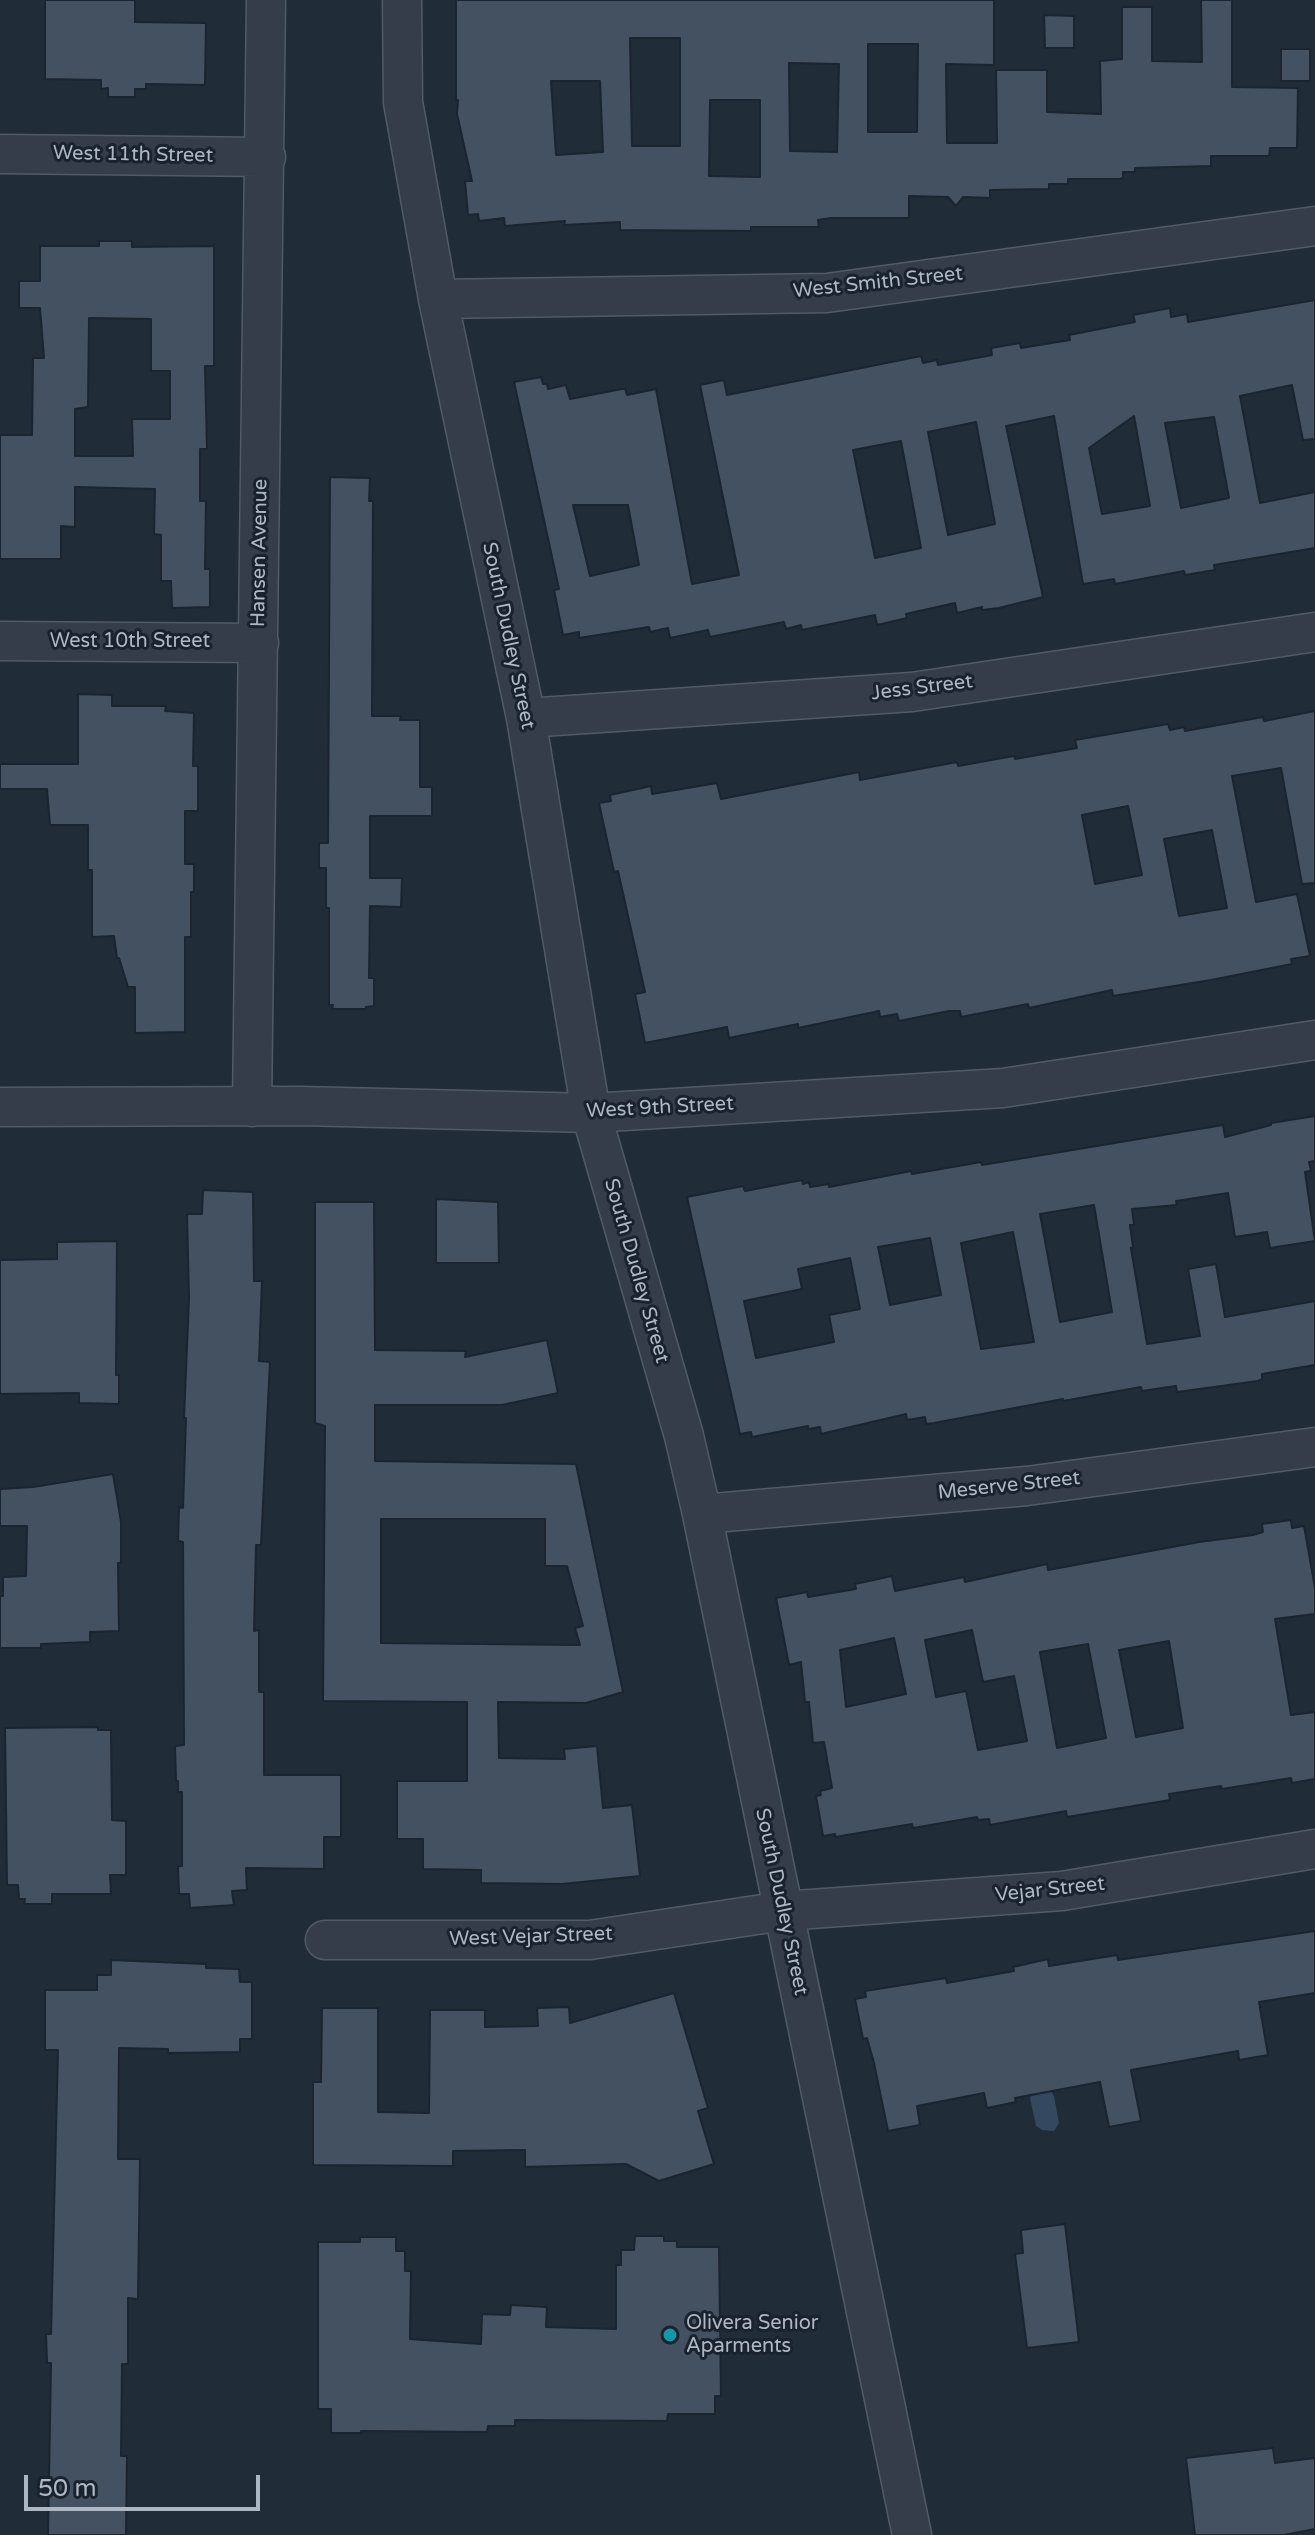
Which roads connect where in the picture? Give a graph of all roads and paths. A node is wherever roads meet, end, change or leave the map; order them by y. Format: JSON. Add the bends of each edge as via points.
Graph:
{"nodes":[{"id":1,"x":266,"y":0,"type":"edge"},
{"id":2,"x":402,"y":0,"type":"edge"},
{"id":3,"x":0,"y":154,"type":"edge"},
{"id":4,"x":266,"y":157,"type":"junction"},
{"id":5,"x":1315,"y":226,"type":"edge"},
{"id":6,"x":438,"y":299,"type":"junction"},
{"id":7,"x":1315,"y":632,"type":"edge"},
{"id":8,"x":0,"y":641,"type":"edge"},
{"id":9,"x":259,"y":643,"type":"junction"},
{"id":10,"x":526,"y":718,"type":"junction"},
{"id":11,"x":1315,"y":1040,"type":"edge"},
{"id":12,"x":0,"y":1107,"type":"edge"},
{"id":13,"x":252,"y":1107,"type":"junction"},
{"id":14,"x":591,"y":1113,"type":"junction"},
{"id":15,"x":1315,"y":1447,"type":"edge"},
{"id":16,"x":702,"y":1514,"type":"junction"},
{"id":17,"x":1315,"y":1849,"type":"edge"},
{"id":18,"x":783,"y":1911,"type":"junction"},
{"id":19,"x":325,"y":1940,"type":"dead end"},
{"id":20,"x":912,"y":2535,"type":"edge"}],
"edges":[{"from":1,"to":4,"type":"street","name":"Hansen Avenue"},
{"from":2,"to":6,"type":"street","name":"South Dudley Street","via":[[403,102]]},
{"from":3,"to":4,"type":"street","name":"West 11th Street"},
{"from":4,"to":9,"type":"street","name":"Hansen Avenue"},
{"from":5,"to":6,"type":"street","name":"West Smith Street","via":[[827,293]]},
{"from":6,"to":10,"type":"street","name":"South Dudley Street"},
{"from":7,"to":10,"type":"street","name":"Jess Street","via":[[912,692]]},
{"from":8,"to":9,"type":"street","name":"West 10th Street"},
{"from":9,"to":13,"type":"street","name":"Hansen Avenue"},
{"from":10,"to":14,"type":"street","name":"South Dudley Street"},
{"from":11,"to":14,"type":"street","name":"West 9th Street","via":[[1003,1088]]},
{"from":12,"to":13,"type":"street","name":"West 9th Street"},
{"from":13,"to":14,"type":"street","name":"West 9th Street"},
{"from":14,"to":16,"type":"street","name":"South Dudley Street"},
{"from":15,"to":16,"type":"street","name":"Meserve Street","via":[[1027,1486]]},
{"from":16,"to":18,"type":"street","name":"South Dudley Street"},
{"from":17,"to":18,"type":"street","name":"Vejar Street","via":[[1062,1891]]},
{"from":18,"to":19,"type":"street","name":"West Vejar Street","via":[[590,1940]]},
{"from":18,"to":20,"type":"street","name":"South Dudley Street"}]}
